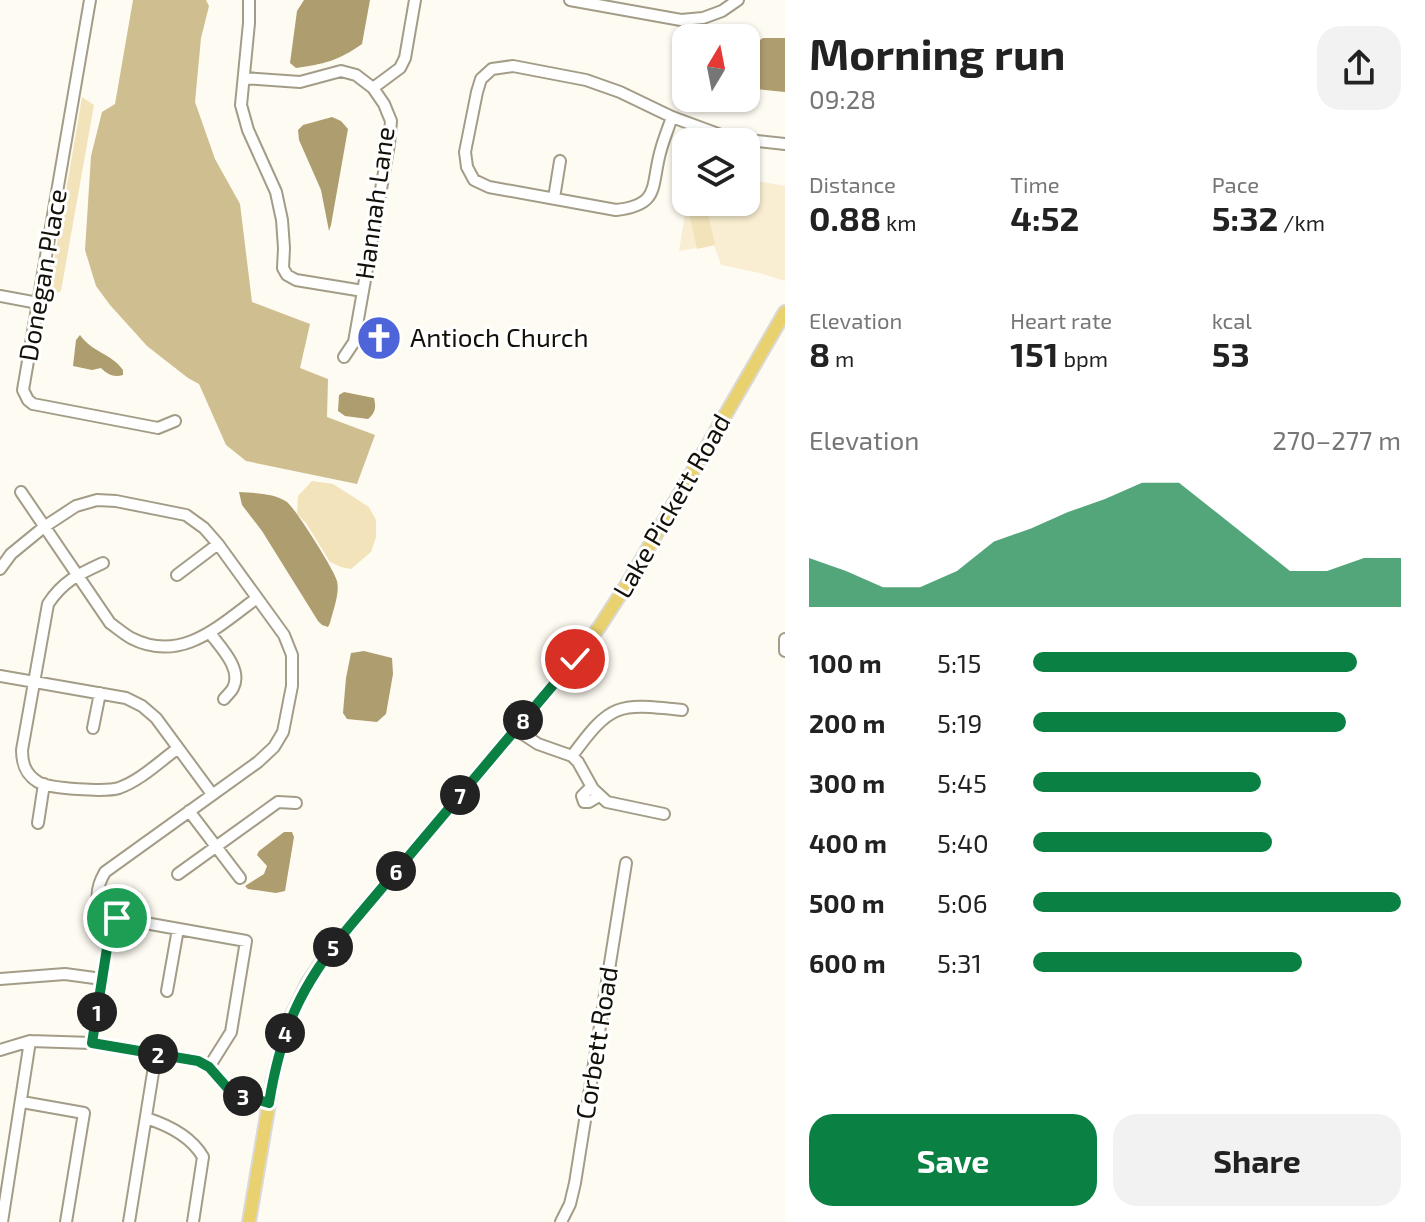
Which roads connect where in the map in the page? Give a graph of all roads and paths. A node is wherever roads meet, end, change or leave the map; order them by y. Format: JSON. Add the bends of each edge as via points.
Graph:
{"nodes":[{"id":1,"x":90,"y":0,"type":"edge"},
{"id":2,"x":249,"y":0,"type":"edge"},
{"id":3,"x":415,"y":0,"type":"edge"},
{"id":4,"x":570,"y":0,"type":"edge"},
{"id":5,"x":647,"y":0,"type":"edge"},
{"id":6,"x":738,"y":0,"type":"edge"},
{"id":7,"x":643,"y":13,"type":"junction"},
{"id":8,"x":244,"y":78,"type":"junction"},
{"id":9,"x":373,"y":88,"type":"junction"},
{"id":10,"x":672,"y":117,"type":"junction"},
{"id":11,"x":785,"y":144,"type":"edge"},
{"id":12,"x":560,"y":161,"type":"dead end"},
{"id":13,"x":554,"y":198,"type":"junction"},
{"id":14,"x":363,"y":291,"type":"junction"},
{"id":15,"x":0,"y":296,"type":"edge"},
{"id":16,"x":38,"y":303,"type":"junction"},
{"id":17,"x":785,"y":312,"type":"edge"},
{"id":18,"x":344,"y":357,"type":"dead end"},
{"id":19,"x":175,"y":421,"type":"dead end"},
{"id":20,"x":21,"y":492,"type":"dead end"},
{"id":21,"x":44,"y":527,"type":"junction"},
{"id":22,"x":218,"y":544,"type":"junction"},
{"id":23,"x":103,"y":563,"type":"dead end"},
{"id":24,"x":0,"y":569,"type":"edge"},
{"id":25,"x":77,"y":575,"type":"junction"},
{"id":26,"x":177,"y":575,"type":"dead end"},
{"id":27,"x":257,"y":598,"type":"junction"},
{"id":28,"x":210,"y":633,"type":"junction"},
{"id":29,"x":785,"y":639,"type":"edge"},
{"id":30,"x":785,"y":651,"type":"edge"},
{"id":31,"x":0,"y":676,"type":"edge"},
{"id":32,"x":34,"y":682,"type":"junction"},
{"id":33,"x":100,"y":693,"type":"junction"},
{"id":34,"x":224,"y":699,"type":"dead end"},
{"id":35,"x":682,"y":710,"type":"dead end"},
{"id":36,"x":93,"y":728,"type":"dead end"},
{"id":37,"x":515,"y":729,"type":"junction"},
{"id":38,"x":177,"y":749,"type":"junction"},
{"id":39,"x":572,"y":756,"type":"junction"},
{"id":40,"x":44,"y":784,"type":"junction"},
{"id":41,"x":212,"y":794,"type":"junction"},
{"id":42,"x":296,"y":803,"type":"dead end"},
{"id":43,"x":189,"y":811,"type":"junction"},
{"id":44,"x":664,"y":814,"type":"dead end"},
{"id":45,"x":38,"y":823,"type":"dead end"},
{"id":46,"x":217,"y":847,"type":"junction"},
{"id":47,"x":626,"y":863,"type":"dead end"},
{"id":48,"x":178,"y":874,"type":"dead end"},
{"id":49,"x":240,"y":878,"type":"dead end"},
{"id":50,"x":111,"y":923,"type":"junction"},
{"id":51,"x":178,"y":929,"type":"junction"},
{"id":52,"x":0,"y":979,"type":"edge"},
{"id":53,"x":102,"y":979,"type":"junction"},
{"id":54,"x":167,"y":991,"type":"dead end"},
{"id":55,"x":30,"y":1041,"type":"junction"},
{"id":56,"x":92,"y":1043,"type":"junction"},
{"id":57,"x":0,"y":1050,"type":"edge"},
{"id":58,"x":156,"y":1054,"type":"junction"},
{"id":59,"x":209,"y":1067,"type":"junction"},
{"id":60,"x":22,"y":1102,"type":"junction"},
{"id":61,"x":269,"y":1103,"type":"junction"},
{"id":62,"x":146,"y":1118,"type":"junction"},
{"id":63,"x":2,"y":1222,"type":"edge"},
{"id":64,"x":66,"y":1222,"type":"edge"},
{"id":65,"x":129,"y":1222,"type":"edge"},
{"id":66,"x":193,"y":1222,"type":"edge"},
{"id":67,"x":249,"y":1222,"type":"edge"},
{"id":68,"x":561,"y":1222,"type":"edge"}],
"edges":[{"from":1,"to":16,"type":"street","name":"Donegan Place"},
{"from":2,"to":8,"type":"street"},
{"from":3,"to":9,"type":"street","via":[[405,58]]},
{"from":4,"to":7,"type":"street"},
{"from":5,"to":7,"type":"street"},
{"from":6,"to":7,"type":"street","via":[[703,18]]},
{"from":8,"to":9,"type":"street","name":"Hannah Lane","via":[[300,82],[341,71]]},
{"from":8,"to":14,"type":"street","via":[[241,105],[282,220],[283,268],[296,280]]},
{"from":9,"to":14,"type":"street","name":"Hannah Lane","via":[[391,121]]},
{"from":10,"to":11,"type":"street","via":[[729,138]]},
{"from":10,"to":13,"type":"street","via":[[654,185],[634,208],[616,210]]},
{"from":10,"to":13,"type":"street","via":[[586,80],[513,66],[492,69],[481,79],[465,152],[467,167],[474,180],[489,187]]},
{"from":12,"to":13,"type":"street"},
{"from":14,"to":18,"type":"street","name":"Hannah Lane","via":[[354,342]]},
{"from":15,"to":16,"type":"street"},
{"from":16,"to":19,"type":"street","name":"Donegan Place","via":[[23,390],[28,400],[158,428]]},
{"from":17,"to":37,"type":"main road","name":"Lake Pickett Road","via":[[613,606]]},
{"from":20,"to":21,"type":"street"},
{"from":21,"to":22,"type":"street","via":[[76,506],[116,501],[186,515]]},
{"from":21,"to":24,"type":"street"},
{"from":21,"to":25,"type":"street"},
{"from":22,"to":26,"type":"street"},
{"from":22,"to":27,"type":"street"},
{"from":23,"to":25,"type":"street"},
{"from":25,"to":28,"type":"street","via":[[110,623],[147,645],[174,647]]},
{"from":25,"to":32,"type":"street","via":[[57,589],[48,604]]},
{"from":27,"to":28,"type":"street"},
{"from":27,"to":41,"type":"street","via":[[292,655],[287,718],[274,747]]},
{"from":28,"to":34,"type":"street","via":[[236,677]]},
{"from":29,"to":30,"type":"street"},
{"from":31,"to":32,"type":"street"},
{"from":32,"to":33,"type":"street"},
{"from":32,"to":40,"type":"street","via":[[22,763]]},
{"from":33,"to":36,"type":"street"},
{"from":33,"to":38,"type":"street","via":[[142,706]]},
{"from":35,"to":39,"type":"street","via":[[621,708],[603,717]]},
{"from":37,"to":39,"type":"street"},
{"from":37,"to":61,"type":"main road","name":"Lake Pickett Road","via":[[314,973],[283,1040]]},
{"from":38,"to":40,"type":"street","via":[[118,788]]},
{"from":38,"to":41,"type":"street"},
{"from":39,"to":44,"type":"street","via":[[591,787],[611,804]]},
{"from":40,"to":45,"type":"street"},
{"from":41,"to":43,"type":"street"},
{"from":42,"to":46,"type":"street","via":[[278,802]]},
{"from":43,"to":46,"type":"street"},
{"from":43,"to":50,"type":"street","via":[[105,872],[98,885],[98,905]]},
{"from":46,"to":48,"type":"street"},
{"from":46,"to":49,"type":"street"},
{"from":47,"to":68,"type":"street","name":"Corbett Road","via":[[575,1183]]},
{"from":50,"to":51,"type":"street","via":[[117,918]]},
{"from":50,"to":53,"type":"street"},
{"from":51,"to":54,"type":"street"},
{"from":51,"to":59,"type":"street","via":[[246,941],[231,1032]]},
{"from":52,"to":53,"type":"street","via":[[65,974]]},
{"from":53,"to":56,"type":"street"},
{"from":55,"to":56,"type":"street"},
{"from":55,"to":57,"type":"street"},
{"from":55,"to":60,"type":"street"},
{"from":56,"to":58,"type":"street"},
{"from":58,"to":59,"type":"street"},
{"from":58,"to":62,"type":"street"},
{"from":59,"to":61,"type":"street","via":[[231,1092]]},
{"from":60,"to":63,"type":"street"},
{"from":60,"to":64,"type":"street","via":[[84,1113]]},
{"from":61,"to":67,"type":"main road","name":"Lake Pickett Road"},
{"from":62,"to":65,"type":"street"},
{"from":62,"to":66,"type":"street","via":[[186,1137],[203,1157]]}]}
